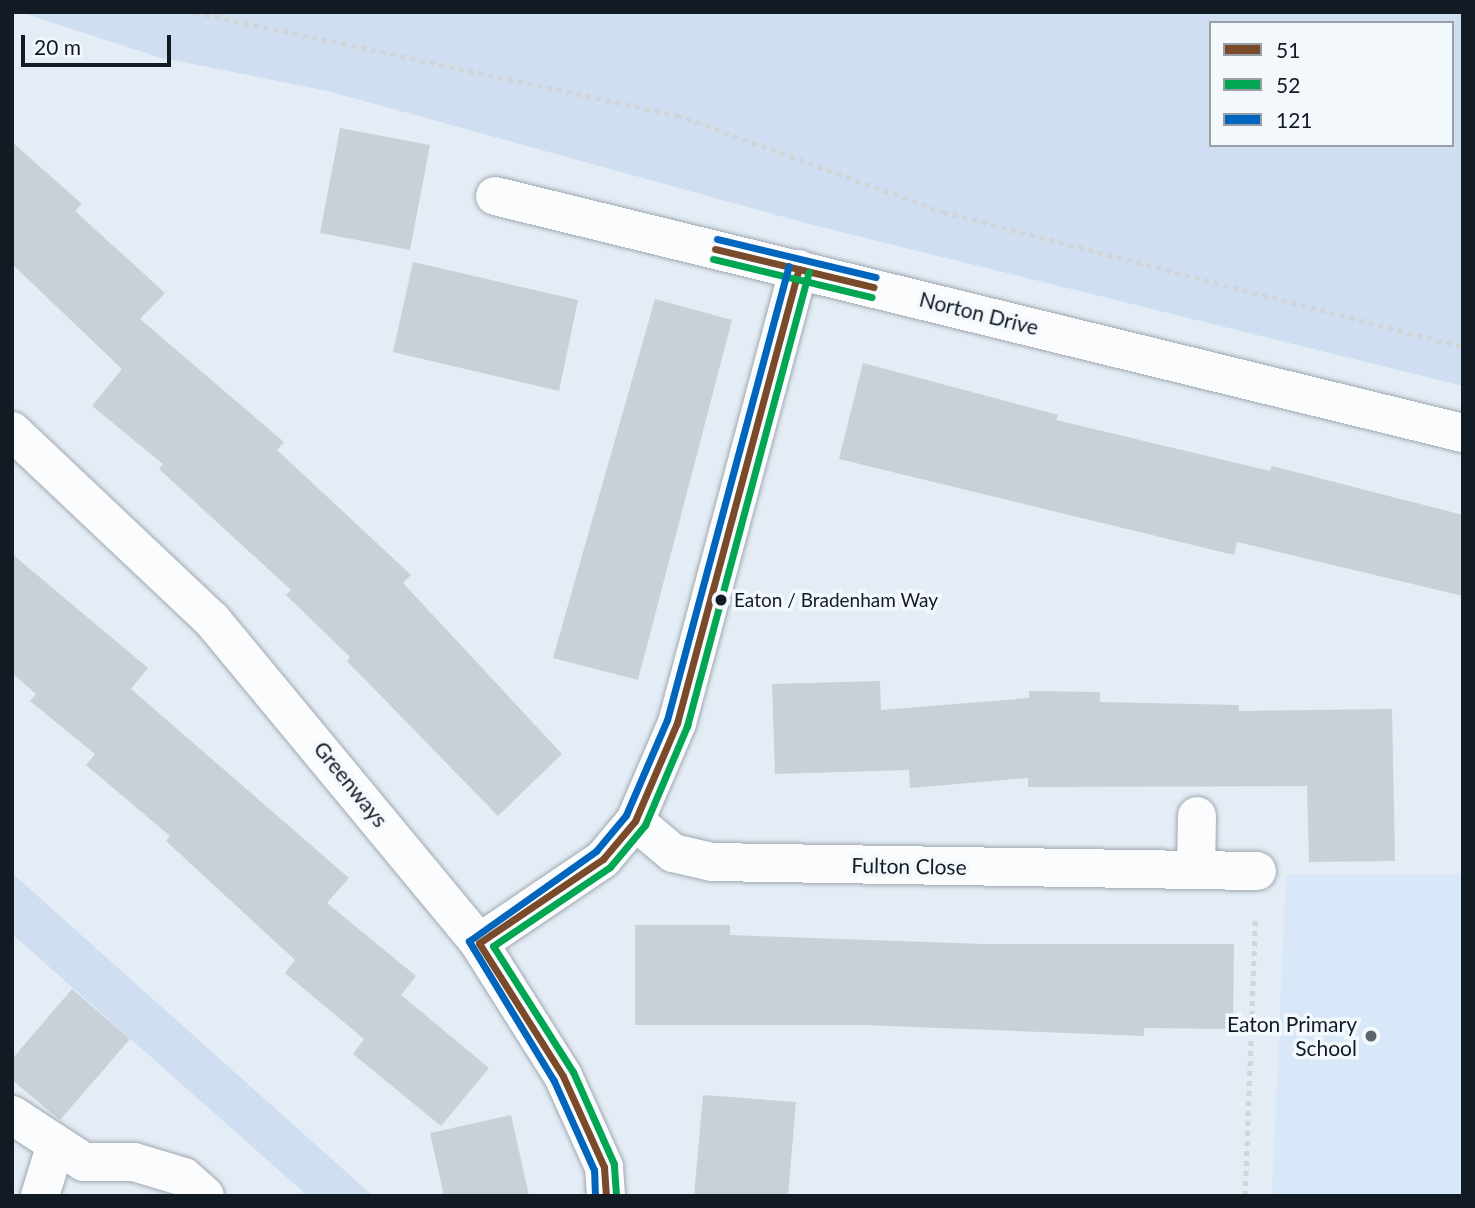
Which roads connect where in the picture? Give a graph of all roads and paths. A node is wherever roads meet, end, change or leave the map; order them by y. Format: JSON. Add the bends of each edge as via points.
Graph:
{"nodes":[{"id":1,"x":195,"y":12,"type":"edge"},
{"id":2,"x":495,"y":196,"type":"dead end"},
{"id":3,"x":799,"y":269,"type":"junction"},
{"id":4,"x":1463,"y":347,"type":"edge"},
{"id":5,"x":12,"y":431,"type":"edge"},
{"id":6,"x":1463,"y":433,"type":"edge"},
{"id":7,"x":1197,"y":816,"type":"dead end"},
{"id":8,"x":635,"y":821,"type":"junction"},
{"id":9,"x":1196,"y":869,"type":"junction"},
{"id":10,"x":1256,"y":871,"type":"joint"},
{"id":11,"x":479,"y":943,"type":"junction"},
{"id":12,"x":12,"y":1115,"type":"edge"},
{"id":13,"x":55,"y":1147,"type":"junction"},
{"id":14,"x":40,"y":1196,"type":"edge"},
{"id":15,"x":205,"y":1196,"type":"edge"},
{"id":16,"x":606,"y":1196,"type":"edge"},
{"id":17,"x":1245,"y":1196,"type":"edge"}],
"edges":[{"from":1,"to":4,"type":"path","via":[[677,115],[943,212]]},
{"from":2,"to":3,"type":"street","name":"Norton Drive"},
{"from":3,"to":6,"type":"street","name":"Norton Drive"},
{"from":3,"to":8,"type":"street","via":[[677,723]]},
{"from":5,"to":11,"type":"street","name":"Greenways","via":[[212,621]]},
{"from":7,"to":9,"type":"street"},
{"from":8,"to":9,"type":"street","name":"Fulton Close","via":[[673,853],[712,862]]},
{"from":8,"to":11,"type":"street","via":[[603,859]]},
{"from":9,"to":10,"type":"street","name":"Fulton Close"},
{"from":10,"to":17,"type":"path"},
{"from":11,"to":16,"type":"street","name":"Greenways","via":[[564,1076],[604,1167]]},
{"from":12,"to":13,"type":"street"},
{"from":13,"to":14,"type":"street"},
{"from":13,"to":15,"type":"street","via":[[84,1162],[134,1162],[184,1177]]}]}
